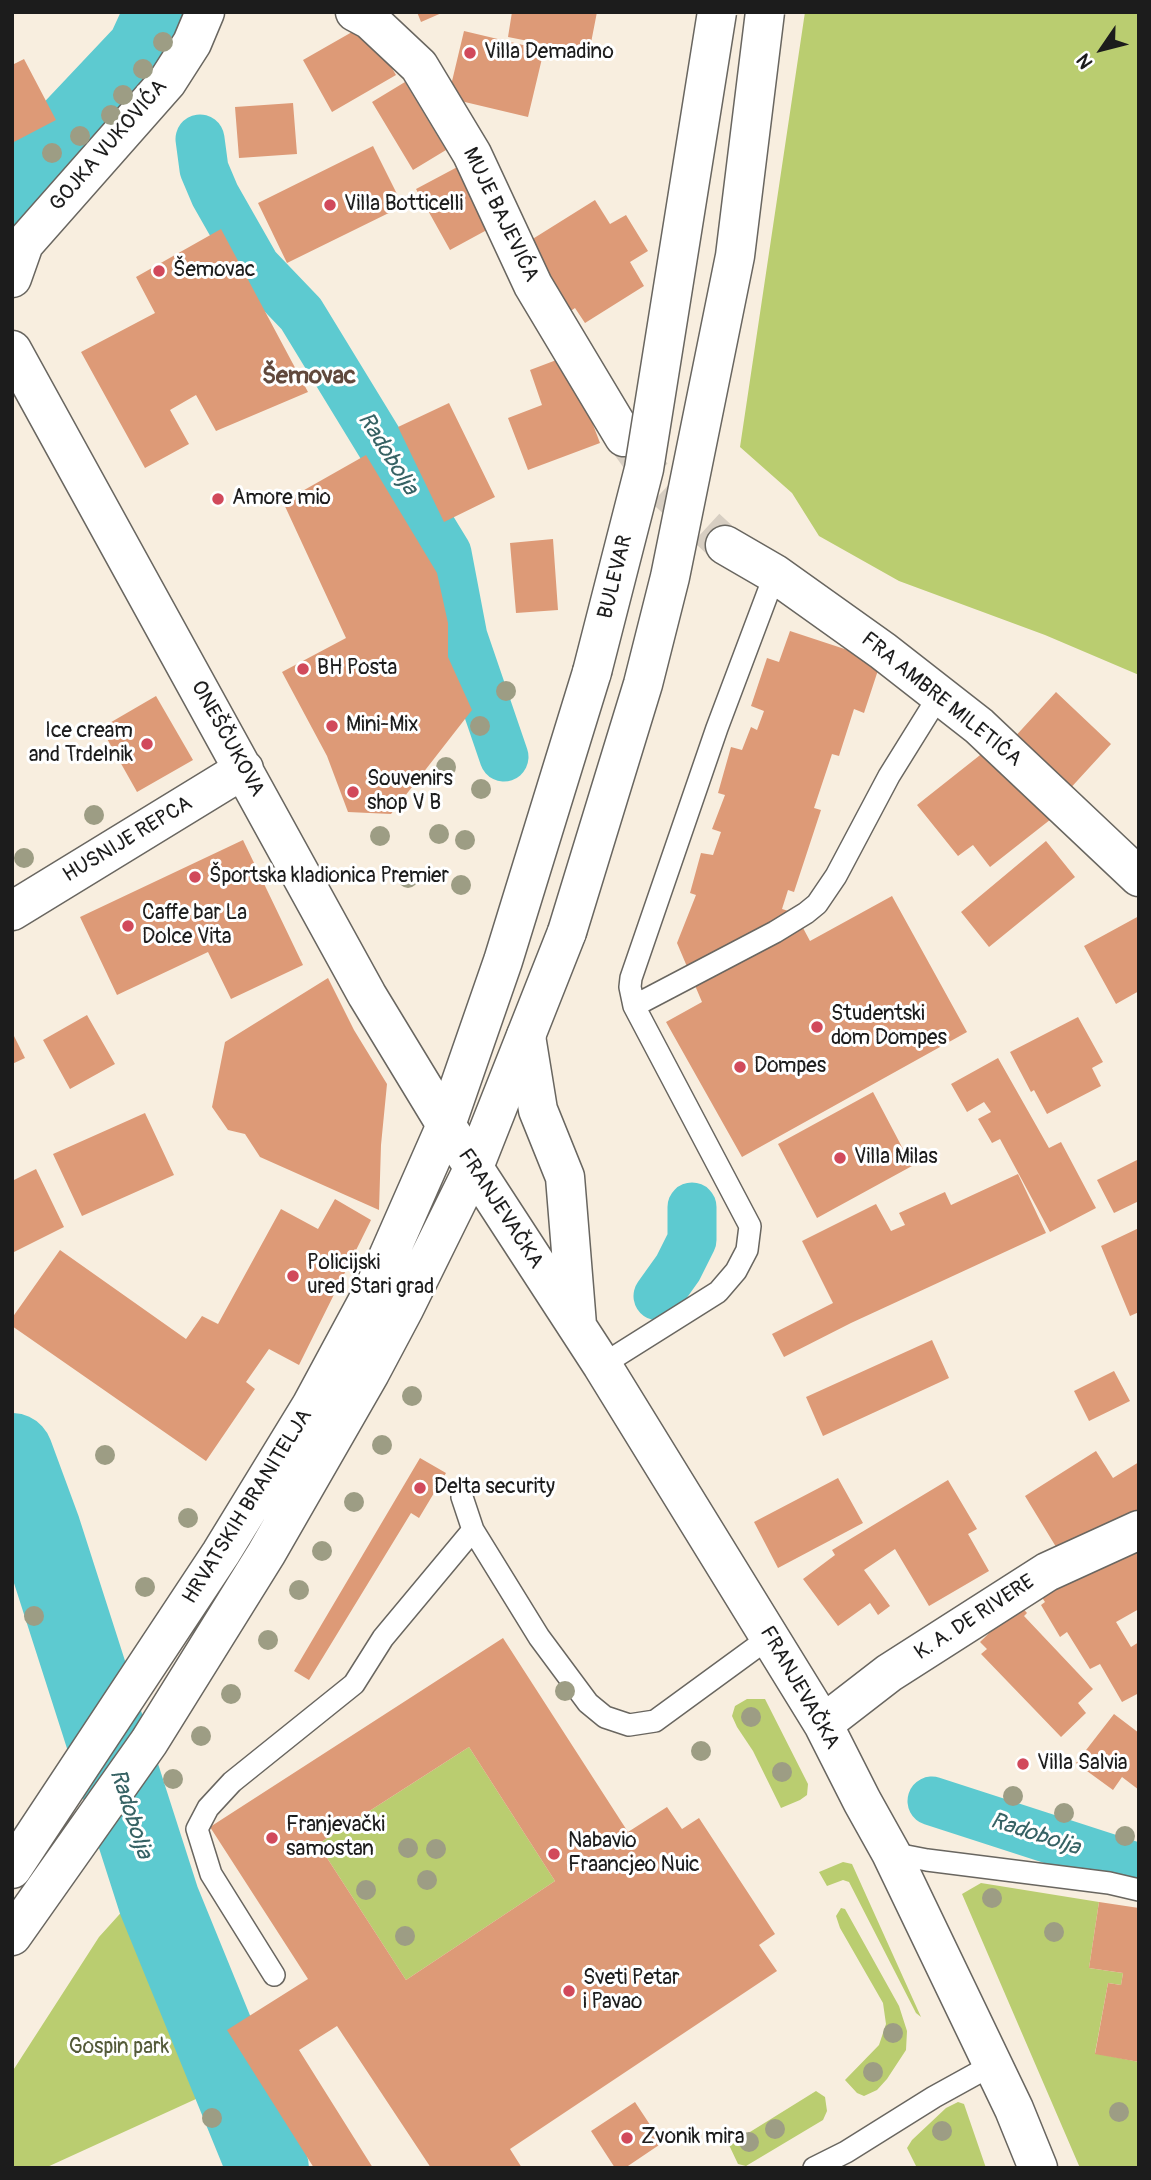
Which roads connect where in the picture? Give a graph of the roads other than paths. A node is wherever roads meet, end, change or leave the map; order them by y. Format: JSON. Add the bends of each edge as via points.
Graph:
{"nodes":[{"id":1,"x":205,"y":12,"type":"edge"},
{"id":2,"x":355,"y":12,"type":"edge"},
{"id":3,"x":716,"y":12,"type":"edge"},
{"id":4,"x":765,"y":12,"type":"edge"},
{"id":5,"x":12,"y":278,"type":"edge"},
{"id":6,"x":12,"y":350,"type":"edge"},
{"id":7,"x":624,"y":437,"type":"tunnel mouth"},
{"id":8,"x":725,"y":545,"type":"tunnel mouth"},
{"id":9,"x":775,"y":574,"type":"junction"},
{"id":10,"x":940,"y":694,"type":"junction"},
{"id":11,"x":244,"y":769,"type":"junction"},
{"id":12,"x":1139,"y":877,"type":"edge"},
{"id":13,"x":12,"y":911,"type":"edge"},
{"id":14,"x":634,"y":1006,"type":"junction"},
{"id":15,"x":526,"y":1036,"type":"junction"},
{"id":16,"x":446,"y":1125,"type":"junction"},
{"id":17,"x":474,"y":1167,"type":"junction"},
{"id":18,"x":578,"y":1327,"type":"junction"},
{"id":19,"x":602,"y":1365,"type":"junction"},
{"id":20,"x":462,"y":1497,"type":"dead end"},
{"id":21,"x":473,"y":1530,"type":"junction"},
{"id":22,"x":1139,"y":1530,"type":"edge"},
{"id":23,"x":769,"y":1637,"type":"junction"},
{"id":24,"x":823,"y":1724,"type":"junction"},
{"id":25,"x":891,"y":1853,"type":"junction"},
{"id":26,"x":12,"y":1869,"type":"edge"},
{"id":27,"x":1139,"y":1890,"type":"edge"},
{"id":28,"x":12,"y":1936,"type":"edge"},
{"id":29,"x":274,"y":1975,"type":"dead end"},
{"id":30,"x":992,"y":2065,"type":"junction"},
{"id":31,"x":851,"y":2160,"type":"edge"},
{"id":32,"x":814,"y":2168,"type":"edge"},
{"id":33,"x":1038,"y":2168,"type":"edge"}],
"edges":[{"from":1,"to":5,"type":"street","name":"GOJKA VUKOVIĆA","via":[[167,82],[24,244]]},
{"from":2,"to":7,"type":"street","name":"MUJE BAJEVIĆA","via":[[370,20],[419,66],[472,154],[533,285]]},
{"from":3,"to":16,"type":"street","name":"BULEVAR","bridge":true,"via":[[644,469],[592,672],[503,961]]},
{"from":4,"to":15,"type":"street","bridge":true,"via":[[735,256],[678,538],[643,684],[567,932]]},
{"from":6,"to":11,"type":"street","name":"ONEŠČUKOVA"},
{"from":8,"to":9,"type":"street","name":"FRA AMBRE MILETIĆA"},
{"from":9,"to":10,"type":"street","name":"FRA AMBRE MILETIĆA"},
{"from":9,"to":14,"type":"lane","via":[[631,978]]},
{"from":10,"to":12,"type":"street","name":"FRA AMBRE MILETIĆA"},
{"from":10,"to":14,"type":"lane","via":[[817,904],[775,932]]},
{"from":11,"to":13,"type":"street","name":"HUSNIJE REPCA"},
{"from":11,"to":16,"type":"street","name":"ONEŠČUKOVA","via":[[367,995]]},
{"from":14,"to":19,"type":"lane","via":[[750,1226],[747,1250],[718,1292]]},
{"from":15,"to":17,"type":"street"},
{"from":15,"to":18,"type":"street","name":"FRANJEVAČKA","via":[[538,1110],[565,1177]]},
{"from":16,"to":17,"type":"street","name":"FRANJEVAČKA"},
{"from":16,"to":26,"type":"street","name":"HRVATSKIH BRANITELJA","via":[[373,1291],[311,1406],[221,1553]]},
{"from":17,"to":18,"type":"street","name":"FRANJEVAČKA"},
{"from":17,"to":28,"type":"street","via":[[404,1310],[267,1554],[149,1742]]},
{"from":18,"to":19,"type":"street","name":"FRANJEVAČKA"},
{"from":19,"to":23,"type":"street","name":"FRANJEVAČKA"},
{"from":20,"to":21,"type":"lane"},
{"from":21,"to":23,"type":"lane","via":[[539,1637],[588,1703],[605,1717],[629,1725],[655,1721]]},
{"from":21,"to":29,"type":"lane","via":[[383,1638],[354,1684],[232,1782],[208,1808],[197,1829],[211,1874]]},
{"from":22,"to":24,"type":"street","name":"K. A. DE RIVERE","via":[[1047,1572],[889,1673]]},
{"from":23,"to":24,"type":"street","name":"FRANJEVAČKA"},
{"from":24,"to":25,"type":"street","name":"FRANJEVAČKA"},
{"from":25,"to":27,"type":"lane"},
{"from":25,"to":30,"type":"street","name":"FRANJEVAČKA"},
{"from":30,"to":31,"type":"lane","via":[[934,2098]]},
{"from":30,"to":33,"type":"street","name":"FRANJEVAČKA"},
{"from":31,"to":32,"type":"lane"}]}
